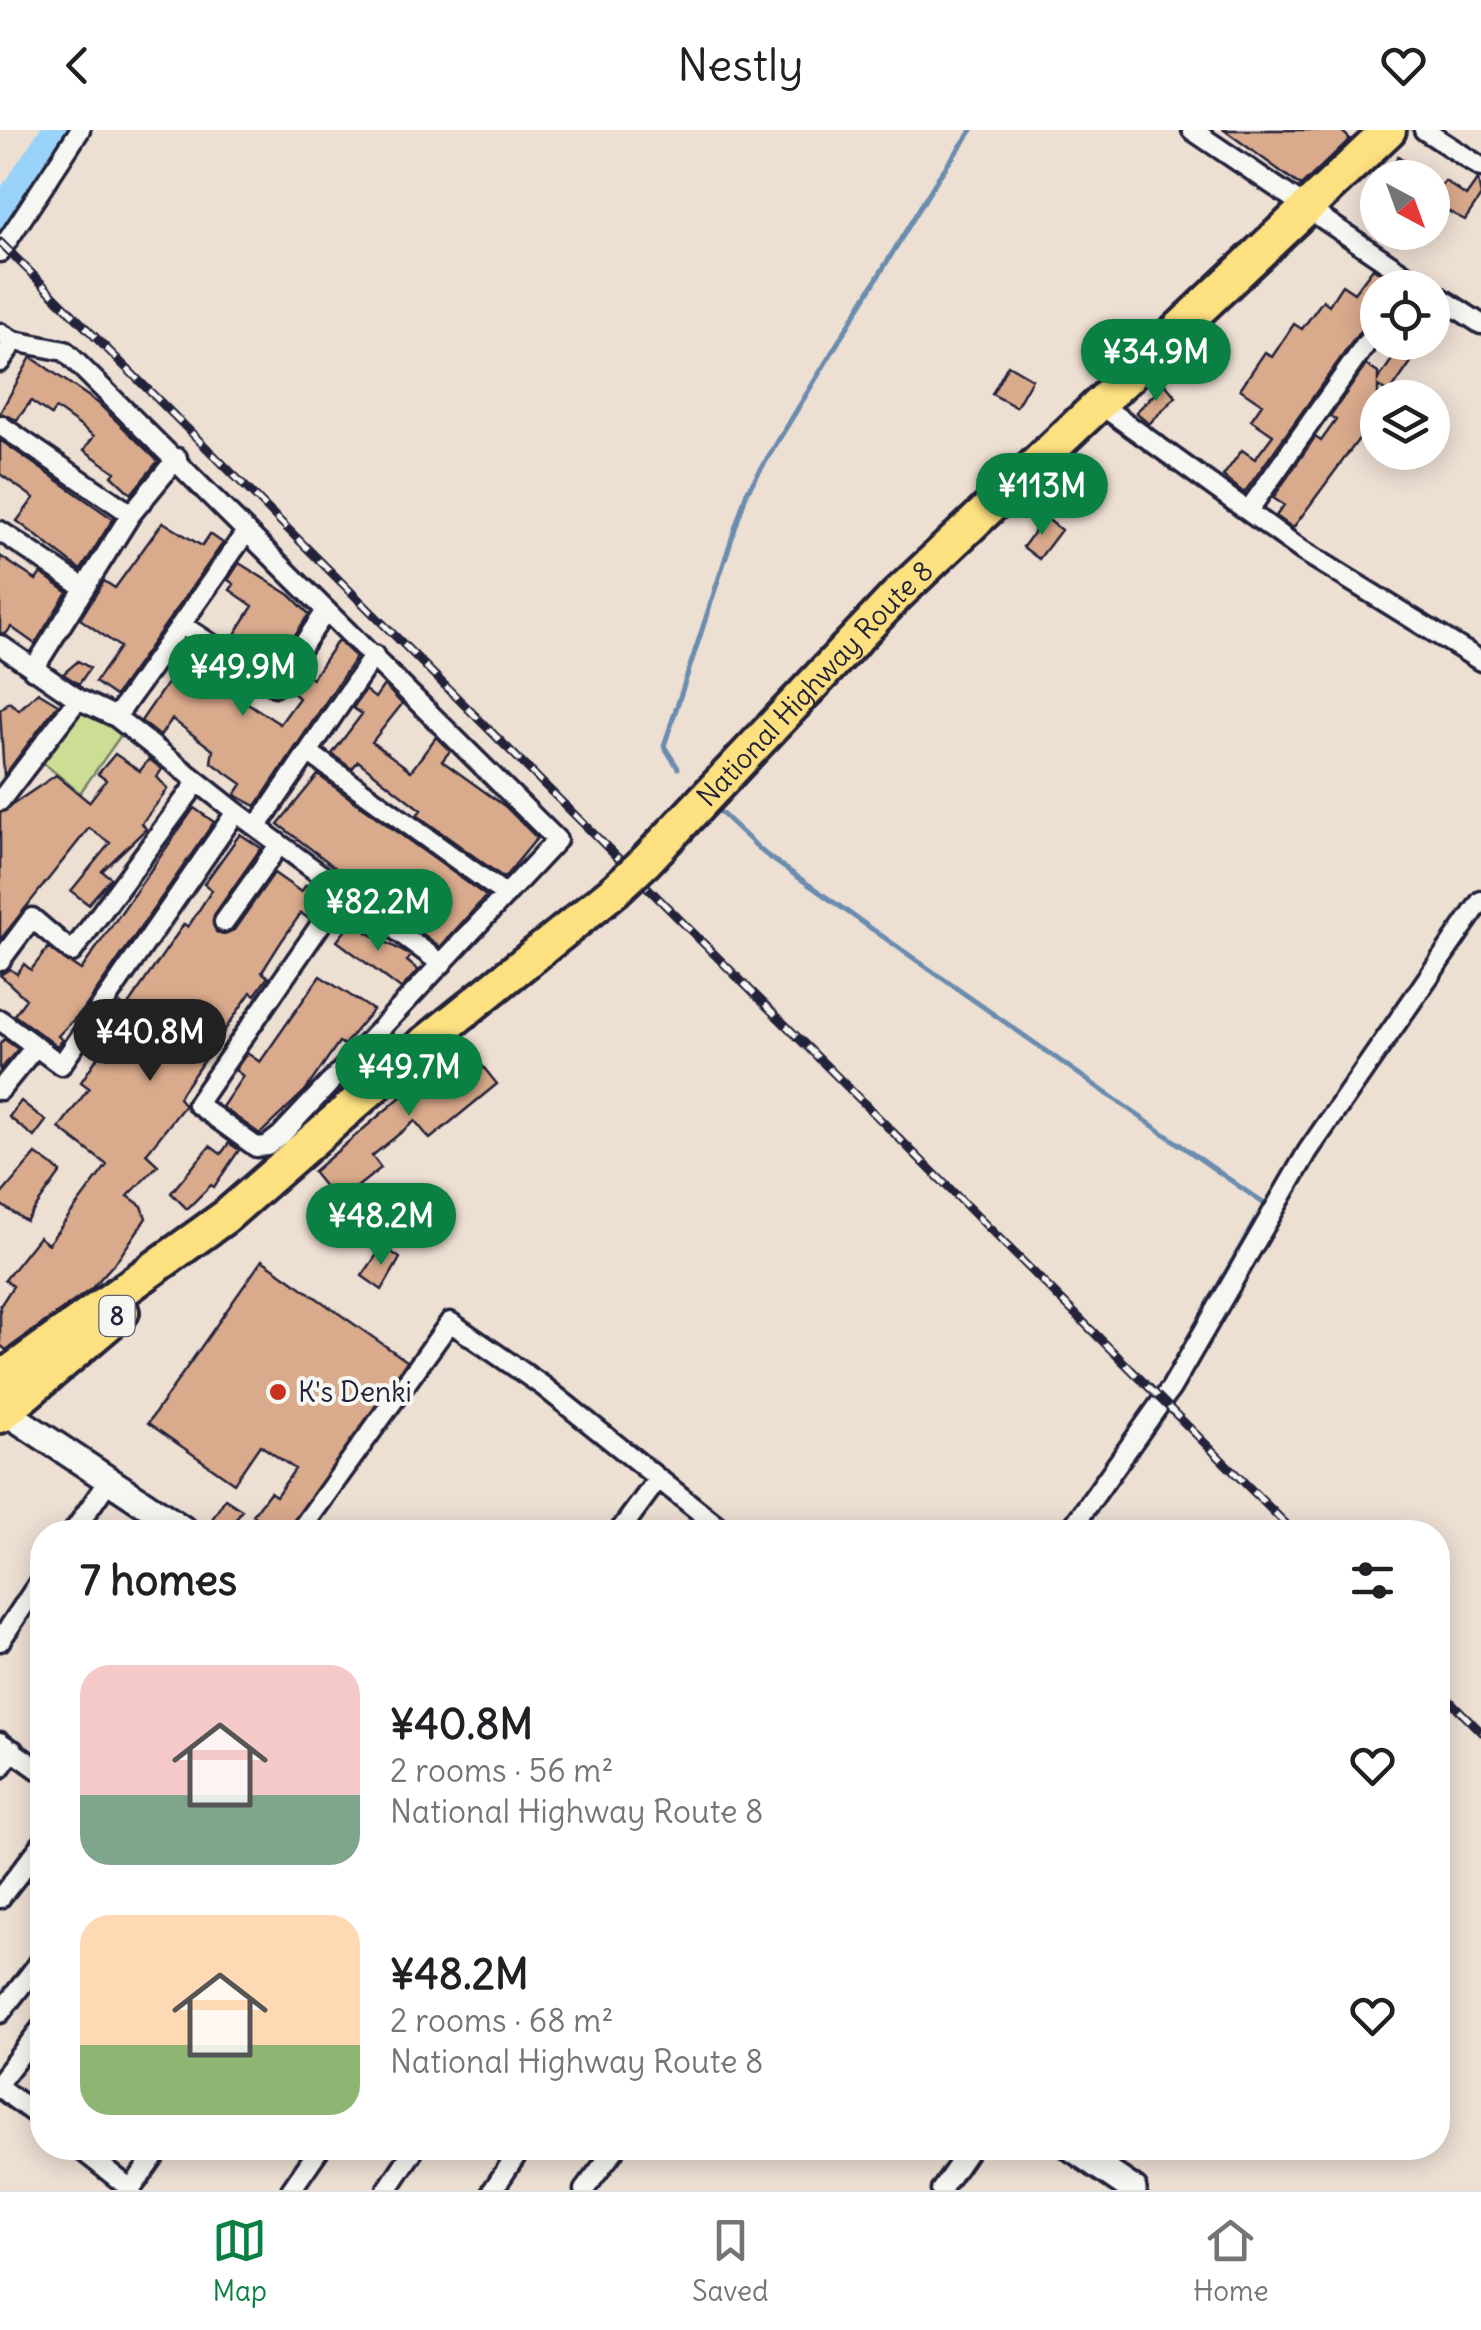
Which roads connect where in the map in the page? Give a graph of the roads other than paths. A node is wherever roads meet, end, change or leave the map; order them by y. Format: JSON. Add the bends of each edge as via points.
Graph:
{"nodes":[{"id":1,"x":80,"y":130,"type":"edge"},
{"id":2,"x":1192,"y":130,"type":"edge"},
{"id":3,"x":1389,"y":130,"type":"edge"},
{"id":4,"x":1424,"y":130,"type":"edge"},
{"id":5,"x":1481,"y":167,"type":"edge"},
{"id":6,"x":1304,"y":207,"type":"junction"},
{"id":7,"x":0,"y":252,"type":"edge"},
{"id":8,"x":1394,"y":270,"type":"edge"},
{"id":9,"x":1450,"y":304,"type":"edge"},
{"id":10,"x":1481,"y":324,"type":"edge"},
{"id":11,"x":7,"y":337,"type":"edge"},
{"id":12,"x":1360,"y":352,"type":"edge"},
{"id":13,"x":0,"y":362,"type":"edge"},
{"id":14,"x":1098,"y":403,"type":"junction"},
{"id":15,"x":0,"y":425,"type":"edge"},
{"id":16,"x":177,"y":458,"type":"junction"},
{"id":17,"x":1248,"y":511,"type":"junction"},
{"id":18,"x":131,"y":514,"type":"junction"},
{"id":19,"x":0,"y":531,"type":"edge"},
{"id":20,"x":246,"y":532,"type":"junction"},
{"id":21,"x":84,"y":587,"type":"junction"},
{"id":22,"x":326,"y":611,"type":"junction"},
{"id":23,"x":182,"y":625,"type":"junction"},
{"id":24,"x":0,"y":644,"type":"edge"},
{"id":25,"x":374,"y":655,"type":"junction"},
{"id":26,"x":1481,"y":661,"type":"edge"},
{"id":27,"x":33,"y":670,"type":"junction"},
{"id":28,"x":78,"y":700,"type":"junction"},
{"id":29,"x":116,"y":717,"type":"junction"},
{"id":30,"x":308,"y":752,"type":"junction"},
{"id":31,"x":196,"y":784,"type":"junction"},
{"id":32,"x":0,"y":800,"type":"edge"},
{"id":33,"x":236,"y":812,"type":"junction"},
{"id":34,"x":257,"y":827,"type":"junction"},
{"id":35,"x":279,"y":846,"type":"junction"},
{"id":36,"x":343,"y":892,"type":"junction"},
{"id":37,"x":506,"y":895,"type":"junction"},
{"id":38,"x":1481,"y":901,"type":"edge"},
{"id":39,"x":224,"y":922,"type":"dead end"},
{"id":40,"x":0,"y":961,"type":"edge"},
{"id":41,"x":442,"y":964,"type":"junction"},
{"id":42,"x":0,"y":1020,"type":"edge"},
{"id":43,"x":35,"y":1047,"type":"junction"},
{"id":44,"x":0,"y":1090,"type":"edge"},
{"id":45,"x":1,"y":1404,"type":"edge"},
{"id":46,"x":658,"y":1479,"type":"junction"},
{"id":47,"x":109,"y":1480,"type":"junction"},
{"id":48,"x":81,"y":1520,"type":"edge"},
{"id":49,"x":168,"y":1520,"type":"edge"},
{"id":50,"x":308,"y":1520,"type":"edge"},
{"id":51,"x":628,"y":1520,"type":"edge"},
{"id":52,"x":710,"y":1520,"type":"edge"},
{"id":53,"x":1078,"y":1520,"type":"edge"},
{"id":54,"x":30,"y":1596,"type":"edge"},
{"id":55,"x":0,"y":1641,"type":"edge"},
{"id":56,"x":6,"y":1746,"type":"edge"},
{"id":57,"x":30,"y":1763,"type":"edge"},
{"id":58,"x":0,"y":1768,"type":"edge"},
{"id":59,"x":30,"y":1859,"type":"edge"},
{"id":60,"x":0,"y":1898,"type":"edge"},
{"id":61,"x":30,"y":1974,"type":"edge"},
{"id":62,"x":0,"y":2013,"type":"edge"},
{"id":63,"x":30,"y":2043,"type":"edge"},
{"id":64,"x":0,"y":2084,"type":"edge"},
{"id":65,"x":30,"y":2109,"type":"edge"},
{"id":66,"x":94,"y":2160,"type":"edge"},
{"id":67,"x":152,"y":2160,"type":"edge"},
{"id":68,"x":312,"y":2160,"type":"edge"},
{"id":69,"x":407,"y":2160,"type":"edge"},
{"id":70,"x":513,"y":2160,"type":"edge"},
{"id":71,"x":607,"y":2160,"type":"edge"},
{"id":72,"x":961,"y":2160,"type":"edge"},
{"id":73,"x":1090,"y":2160,"type":"edge"},
{"id":74,"x":132,"y":2190,"type":"edge"},
{"id":75,"x":291,"y":2190,"type":"edge"},
{"id":76,"x":387,"y":2190,"type":"edge"},
{"id":77,"x":493,"y":2190,"type":"edge"},
{"id":78,"x":584,"y":2190,"type":"edge"},
{"id":79,"x":940,"y":2190,"type":"edge"},
{"id":80,"x":1134,"y":2190,"type":"edge"}],
"edges":[{"from":1,"to":7,"type":"street"},
{"from":2,"to":6,"type":"street"},
{"from":3,"to":6,"type":"highway","name":"National Highway Route 8","number":"8"},
{"from":4,"to":5,"type":"street"},
{"from":6,"to":8,"type":"street"},
{"from":6,"to":14,"type":"highway","name":"National Highway Route 8","number":"8"},
{"from":9,"to":10,"type":"street"},
{"from":11,"to":13,"type":"street"},
{"from":11,"to":16,"type":"street","via":[[65,351]]},
{"from":12,"to":17,"type":"street"},
{"from":14,"to":17,"type":"street"},
{"from":14,"to":45,"type":"highway","name":"National Highway Route 8","number":"8","bridge":true,"via":[[837,656],[614,891],[410,1055],[209,1237]]},
{"from":15,"to":18,"type":"street"},
{"from":16,"to":18,"type":"street"},
{"from":16,"to":20,"type":"street"},
{"from":17,"to":26,"type":"street"},
{"from":18,"to":21,"type":"street"},
{"from":19,"to":21,"type":"street"},
{"from":20,"to":22,"type":"street"},
{"from":20,"to":23,"type":"street"},
{"from":21,"to":27,"type":"street"},
{"from":22,"to":23,"type":"street","via":[[274,686]]},
{"from":22,"to":25,"type":"street"},
{"from":23,"to":29,"type":"street"},
{"from":24,"to":27,"type":"street"},
{"from":25,"to":30,"type":"street"},
{"from":25,"to":37,"type":"street","via":[[557,840]]},
{"from":27,"to":28,"type":"street"},
{"from":28,"to":29,"type":"street"},
{"from":28,"to":32,"type":"street"},
{"from":29,"to":31,"type":"street"},
{"from":30,"to":34,"type":"street"},
{"from":30,"to":37,"type":"street"},
{"from":31,"to":33,"type":"street"},
{"from":31,"to":40,"type":"street","via":[[72,952],[32,918]]},
{"from":33,"to":34,"type":"street"},
{"from":33,"to":43,"type":"street","via":[[61,1065]]},
{"from":34,"to":35,"type":"street"},
{"from":35,"to":36,"type":"street"},
{"from":35,"to":39,"type":"street"},
{"from":36,"to":41,"type":"street"},
{"from":36,"to":41,"type":"street","via":[[204,1090],[198,1108],[216,1122],[245,1142],[267,1146]]},
{"from":37,"to":41,"type":"street"},
{"from":38,"to":53,"type":"street","via":[[1308,1151],[1171,1388]]},
{"from":42,"to":43,"type":"street"},
{"from":43,"to":44,"type":"street"},
{"from":45,"to":47,"type":"main road"},
{"from":46,"to":50,"type":"street","via":[[450,1322]]},
{"from":46,"to":51,"type":"street"},
{"from":46,"to":52,"type":"street"},
{"from":47,"to":48,"type":"street"},
{"from":47,"to":49,"type":"main road"},
{"from":54,"to":55,"type":"street"},
{"from":56,"to":57,"type":"street"},
{"from":56,"to":58,"type":"street"},
{"from":59,"to":60,"type":"street"},
{"from":61,"to":62,"type":"street"},
{"from":63,"to":64,"type":"street"},
{"from":64,"to":65,"type":"street"},
{"from":66,"to":74,"type":"street"},
{"from":67,"to":74,"type":"street"},
{"from":68,"to":75,"type":"street"},
{"from":69,"to":76,"type":"street"},
{"from":70,"to":77,"type":"street"},
{"from":71,"to":78,"type":"street"},
{"from":72,"to":79,"type":"street"},
{"from":73,"to":80,"type":"main road"}]}
